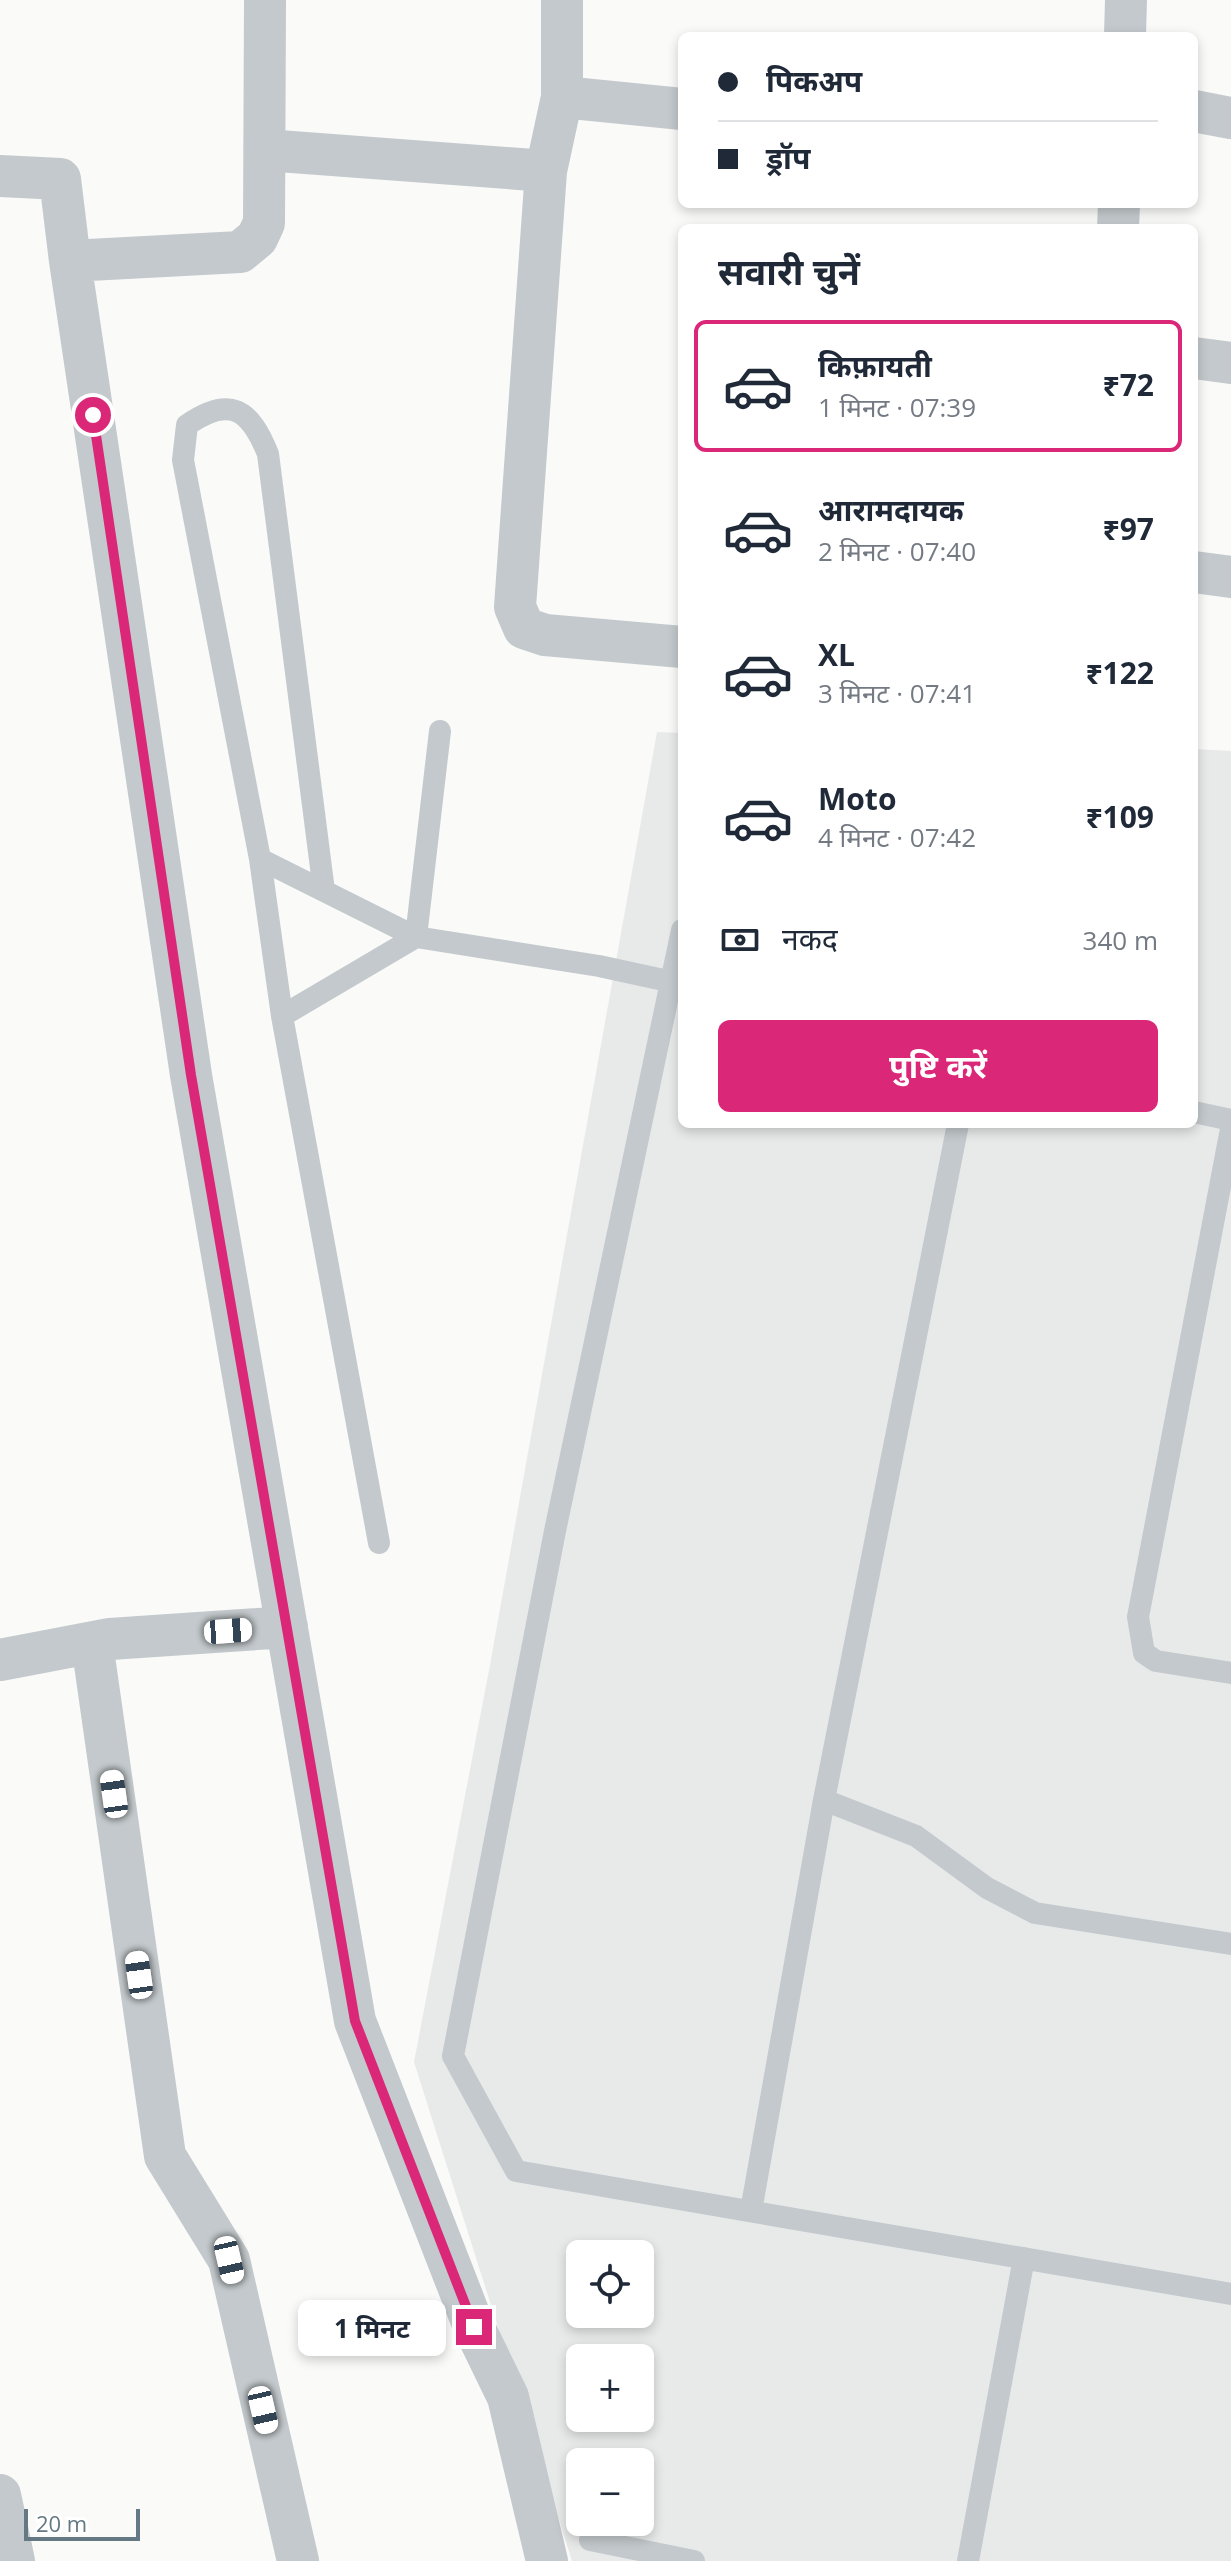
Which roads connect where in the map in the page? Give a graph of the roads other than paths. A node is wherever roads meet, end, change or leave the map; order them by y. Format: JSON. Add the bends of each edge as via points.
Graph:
{"nodes":[{"id":1,"x":265,"y":0,"type":"edge"},
{"id":2,"x":562,"y":0,"type":"edge"},
{"id":3,"x":1126,"y":0,"type":"edge"},
{"id":4,"x":1125,"y":32,"type":"edge"},
{"id":5,"x":562,"y":97,"type":"junction"},
{"id":6,"x":678,"y":109,"type":"edge"},
{"id":7,"x":1198,"y":112,"type":"edge"},
{"id":8,"x":1231,"y":118,"type":"edge"},
{"id":9,"x":265,"y":150,"type":"junction"},
{"id":10,"x":546,"y":171,"type":"junction"},
{"id":11,"x":0,"y":176,"type":"edge"},
{"id":12,"x":70,"y":261,"type":"junction"},
{"id":13,"x":1198,"y":359,"type":"edge"},
{"id":14,"x":1231,"y":363,"type":"edge"},
{"id":15,"x":1198,"y":573,"type":"edge"},
{"id":16,"x":1231,"y":577,"type":"edge"},
{"id":17,"x":678,"y":647,"type":"edge"},
{"id":18,"x":440,"y":731,"type":"dead end"},
{"id":19,"x":260,"y":859,"type":"junction"},
{"id":20,"x":324,"y":891,"type":"junction"},
{"id":21,"x":416,"y":937,"type":"junction"},
{"id":22,"x":677,"y":983,"type":"edge"},
{"id":23,"x":282,"y":1016,"type":"junction"},
{"id":24,"x":1198,"y":1113,"type":"edge"},
{"id":25,"x":1231,"y":1120,"type":"edge"},
{"id":26,"x":957,"y":1128,"type":"edge"},
{"id":27,"x":1231,"y":1129,"type":"edge"},
{"id":28,"x":379,"y":1543,"type":"dead end"},
{"id":29,"x":287,"y":1627,"type":"junction"},
{"id":30,"x":92,"y":1643,"type":"junction"},
{"id":31,"x":0,"y":1660,"type":"edge"},
{"id":32,"x":1231,"y":1673,"type":"edge"},
{"id":33,"x":824,"y":1800,"type":"junction"},
{"id":34,"x":1231,"y":1944,"type":"edge"},
{"id":35,"x":751,"y":2211,"type":"junction"},
{"id":36,"x":1024,"y":2258,"type":"junction"},
{"id":37,"x":1231,"y":2294,"type":"edge"},
{"id":38,"x":0,"y":2495,"type":"edge"},
{"id":39,"x":590,"y":2540,"type":"dead end"},
{"id":40,"x":14,"y":2561,"type":"edge"},
{"id":41,"x":298,"y":2561,"type":"edge"},
{"id":42,"x":547,"y":2561,"type":"edge"},
{"id":43,"x":694,"y":2561,"type":"edge"},
{"id":44,"x":968,"y":2561,"type":"edge"}],
"edges":[{"from":1,"to":9,"type":"street"},
{"from":2,"to":5,"type":"street"},
{"from":3,"to":4,"type":"street"},
{"from":5,"to":6,"type":"street"},
{"from":5,"to":10,"type":"street"},
{"from":7,"to":8,"type":"street"},
{"from":9,"to":10,"type":"street"},
{"from":9,"to":12,"type":"street","via":[[264,223],[257,238],[240,252]]},
{"from":10,"to":17,"type":"street","via":[[515,607],[524,628],[545,635]]},
{"from":11,"to":12,"type":"street","via":[[60,179]]},
{"from":12,"to":29,"type":"street","via":[[191,1075]]},
{"from":13,"to":14,"type":"street"},
{"from":15,"to":16,"type":"street"},
{"from":18,"to":21,"type":"lane"},
{"from":19,"to":20,"type":"lane"},
{"from":19,"to":20,"type":"lane","via":[[183,460],[187,425],[209,410],[233,408],[256,424],[268,454]]},
{"from":19,"to":23,"type":"lane"},
{"from":20,"to":21,"type":"lane"},
{"from":21,"to":22,"type":"lane"},
{"from":21,"to":23,"type":"lane"},
{"from":22,"to":35,"type":"lane","via":[[555,1531],[453,2056],[516,2171]]},
{"from":23,"to":28,"type":"lane"},
{"from":24,"to":25,"type":"lane"},
{"from":26,"to":33,"type":"lane"},
{"from":27,"to":32,"type":"lane","via":[[1138,1617],[1144,1653],[1156,1661]]},
{"from":29,"to":30,"type":"street"},
{"from":29,"to":42,"type":"street","via":[[355,2021],[474,2327],[508,2397]]},
{"from":30,"to":31,"type":"street"},
{"from":30,"to":41,"type":"street","via":[[165,2156],[229,2260]]},
{"from":33,"to":34,"type":"lane","via":[[916,1836],[987,1888],[1035,1913]]},
{"from":33,"to":35,"type":"lane"},
{"from":35,"to":36,"type":"lane"},
{"from":36,"to":37,"type":"lane"},
{"from":36,"to":44,"type":"lane"},
{"from":38,"to":40,"type":"street"},
{"from":39,"to":43,"type":"lane"}]}
